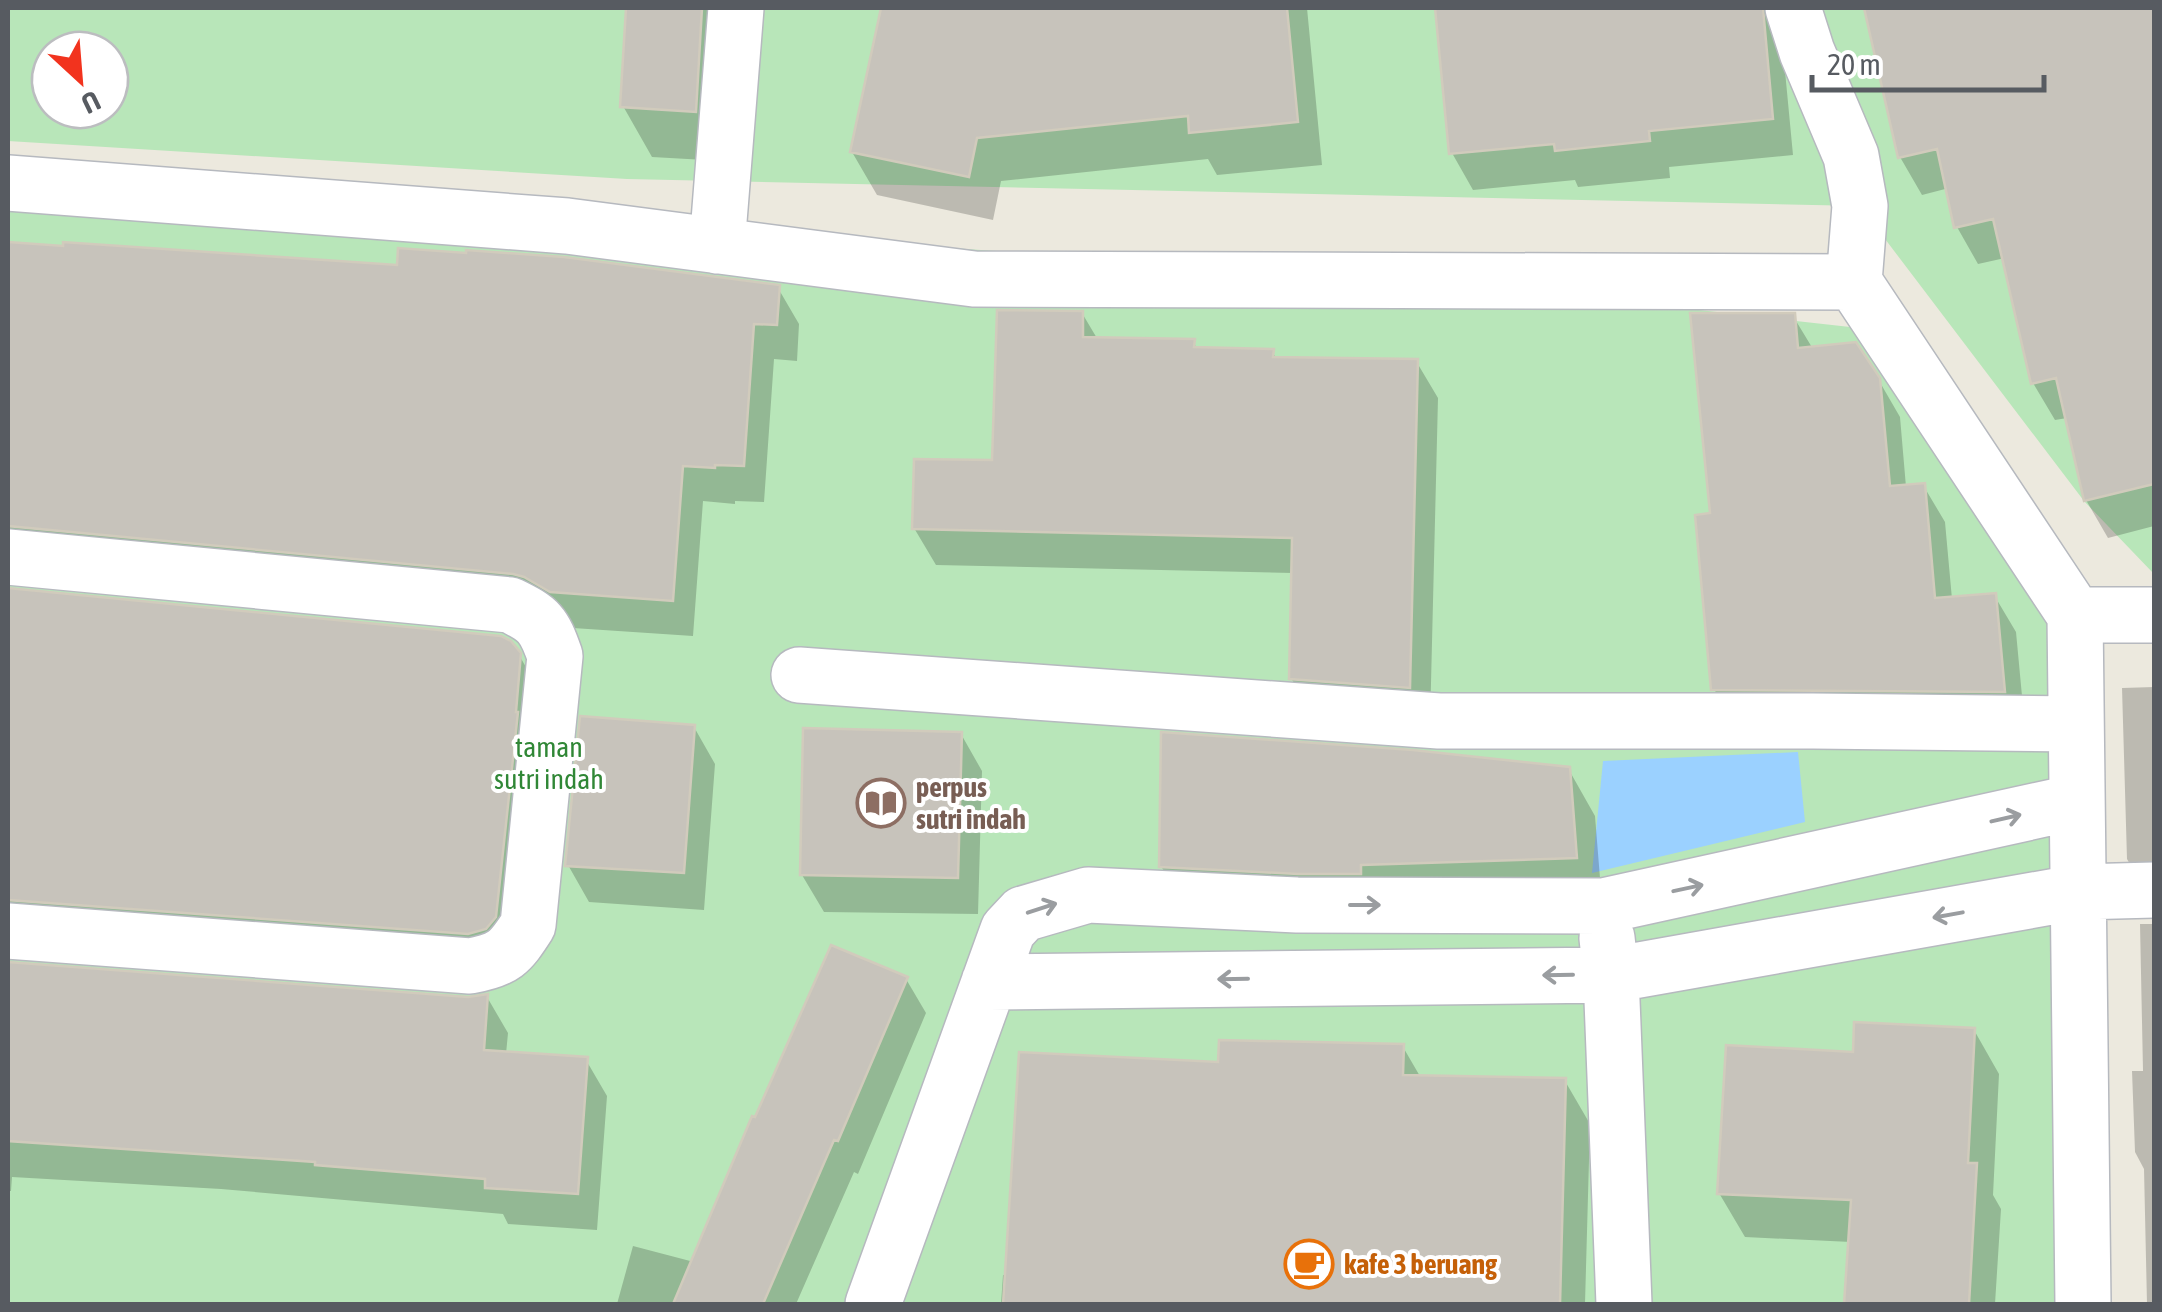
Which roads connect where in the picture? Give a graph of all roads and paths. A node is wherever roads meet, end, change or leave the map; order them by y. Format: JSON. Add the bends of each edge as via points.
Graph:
{"nodes":[{"id":1,"x":736,"y":8,"type":"edge"},
{"id":2,"x":1793,"y":8,"type":"edge"},
{"id":3,"x":8,"y":182,"type":"edge"},
{"id":4,"x":717,"y":246,"type":"junction"},
{"id":5,"x":1854,"y":282,"type":"junction"},
{"id":6,"x":8,"y":557,"type":"edge"},
{"id":7,"x":2154,"y":615,"type":"edge"},
{"id":8,"x":2075,"y":616,"type":"junction"},
{"id":9,"x":799,"y":675,"type":"dead end"},
{"id":10,"x":2076,"y":724,"type":"junction"},
{"id":11,"x":2076,"y":802,"type":"junction"},
{"id":12,"x":2154,"y":890,"type":"edge"},
{"id":13,"x":2078,"y":892,"type":"junction"},
{"id":14,"x":1604,"y":906,"type":"junction"},
{"id":15,"x":8,"y":931,"type":"edge"},
{"id":16,"x":1612,"y":975,"type":"junction"},
{"id":17,"x":989,"y":982,"type":"junction"},
{"id":18,"x":872,"y":1304,"type":"edge"},
{"id":19,"x":1624,"y":1304,"type":"edge"},
{"id":20,"x":2083,"y":1304,"type":"edge"}],
"edges":[{"from":1,"to":4,"type":"street"},
{"from":2,"to":5,"type":"street","via":[[1851,156],[1860,206]]},
{"from":3,"to":4,"type":"street","via":[[567,226]]},
{"from":4,"to":5,"type":"street","via":[[974,279]]},
{"from":5,"to":8,"type":"street"},
{"from":6,"to":15,"type":"street","via":[[510,604],[534,617],[554,656],[528,925],[511,952],[494,962],[470,966]]},
{"from":7,"to":8,"type":"street"},
{"from":8,"to":10,"type":"street"},
{"from":9,"to":10,"type":"street","via":[[1439,721]]},
{"from":10,"to":11,"type":"street"},
{"from":11,"to":13,"type":"street"},
{"from":14,"to":11,"type":"street","one_way":true},
{"from":12,"to":13,"type":"street"},
{"from":13,"to":16,"type":"street","one_way":true},
{"from":13,"to":20,"type":"street"},
{"from":14,"to":16,"type":"street"},
{"from":17,"to":14,"type":"street","one_way":true,"via":[[1008,930],[1023,914],[1088,895],[1296,905]]},
{"from":16,"to":17,"type":"street","one_way":true},
{"from":16,"to":19,"type":"street"},
{"from":17,"to":18,"type":"street"}]}
